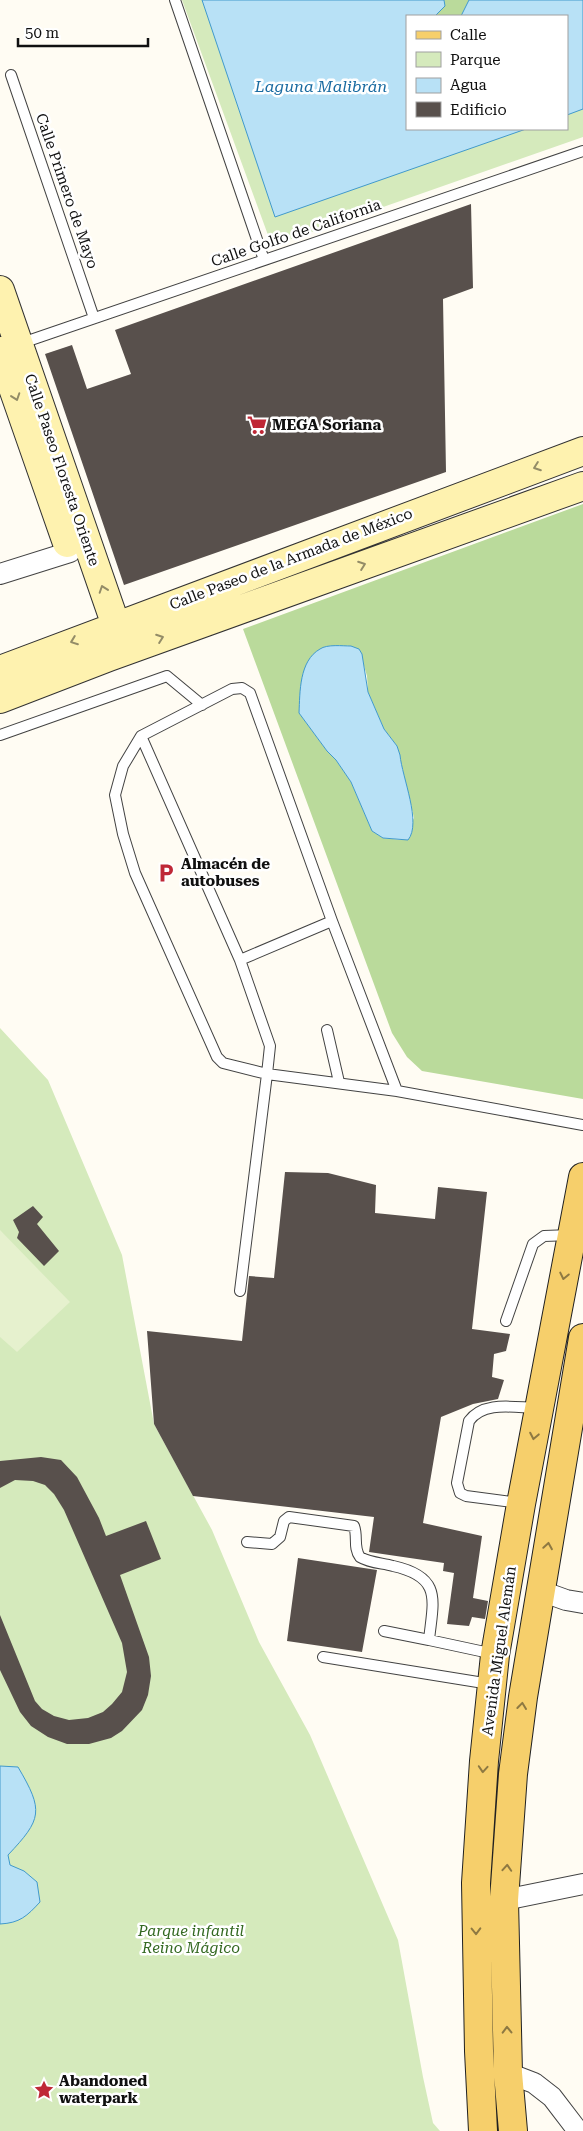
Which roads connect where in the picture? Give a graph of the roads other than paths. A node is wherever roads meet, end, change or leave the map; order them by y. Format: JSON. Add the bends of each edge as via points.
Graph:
{"nodes":[{"id":1,"x":175,"y":0,"type":"edge"},
{"id":2,"x":11,"y":75,"type":"dead end"},
{"id":3,"x":583,"y":151,"type":"edge"},
{"id":4,"x":264,"y":260,"type":"junction"},
{"id":5,"x":0,"y":290,"type":"edge"},
{"id":6,"x":94,"y":318,"type":"junction"},
{"id":7,"x":10,"y":347,"type":"edge"},
{"id":8,"x":583,"y":451,"type":"edge"},
{"id":9,"x":583,"y":486,"type":"edge"},
{"id":10,"x":451,"y":518,"type":"junction"},
{"id":11,"x":315,"y":551,"type":"junction"},
{"id":12,"x":70,"y":552,"type":"junction"},
{"id":13,"x":0,"y":574,"type":"edge"},
{"id":14,"x":326,"y":579,"type":"junction"},
{"id":15,"x":217,"y":588,"type":"junction"},
{"id":16,"x":229,"y":614,"type":"junction"},
{"id":17,"x":107,"y":629,"type":"junction"},
{"id":18,"x":117,"y":654,"type":"junction"},
{"id":19,"x":0,"y":670,"type":"edge"},
{"id":20,"x":0,"y":698,"type":"edge"},
{"id":21,"x":202,"y":705,"type":"junction"},
{"id":22,"x":0,"y":736,"type":"edge"},
{"id":23,"x":141,"y":736,"type":"junction"},
{"id":24,"x":332,"y":921,"type":"junction"},
{"id":25,"x":240,"y":960,"type":"junction"},
{"id":26,"x":327,"y":1030,"type":"dead end"},
{"id":27,"x":267,"y":1074,"type":"junction"},
{"id":28,"x":339,"y":1082,"type":"junction"},
{"id":29,"x":397,"y":1091,"type":"junction"},
{"id":30,"x":583,"y":1125,"type":"edge"},
{"id":31,"x":583,"y":1177,"type":"edge"},
{"id":32,"x":572,"y":1234,"type":"junction"},
{"id":33,"x":240,"y":1291,"type":"dead end"},
{"id":34,"x":506,"y":1321,"type":"dead end"},
{"id":35,"x":583,"y":1339,"type":"edge"},
{"id":36,"x":540,"y":1408,"type":"junction"},
{"id":37,"x":520,"y":1504,"type":"junction"},
{"id":38,"x":246,"y":1542,"type":"dead end"},
{"id":39,"x":541,"y":1591,"type":"junction"},
{"id":40,"x":583,"y":1603,"type":"edge"},
{"id":41,"x":384,"y":1631,"type":"dead end"},
{"id":42,"x":430,"y":1640,"type":"junction"},
{"id":43,"x":495,"y":1655,"type":"junction"},
{"id":44,"x":323,"y":1657,"type":"dead end"},
{"id":45,"x":492,"y":1684,"type":"junction"},
{"id":46,"x":583,"y":1884,"type":"edge"},
{"id":47,"x":504,"y":1900,"type":"junction"},
{"id":48,"x":508,"y":2073,"type":"junction"},
{"id":49,"x":483,"y":2131,"type":"edge"},
{"id":50,"x":513,"y":2131,"type":"edge"},
{"id":51,"x":578,"y":2131,"type":"edge"}],
"edges":[{"from":1,"to":4,"type":"lane"},
{"from":2,"to":6,"type":"lane","name":"Calle Primero de Mayo"},
{"from":3,"to":4,"type":"lane","name":"Calle Golfo de California"},
{"from":4,"to":6,"type":"lane","name":"Calle Golfo de California"},
{"from":5,"to":7,"type":"main road","name":"Calle Paseo Floresta Oriente"},
{"from":6,"to":7,"type":"lane","name":"Calle Golfo de California"},
{"from":7,"to":12,"type":"main road","name":"Calle Paseo Floresta Oriente","one_way":true},
{"from":17,"to":7,"type":"main road","name":"Calle Paseo Floresta Oriente","one_way":true},
{"from":8,"to":10,"type":"main road","name":"Calle Paseo de la Armada de México","one_way":true},
{"from":9,"to":10,"type":"main road","name":"Calle Paseo de la Armada de México"},
{"from":10,"to":11,"type":"main road","name":"Calle Paseo de la Armada de México"},
{"from":14,"to":10,"type":"main road","name":"Calle Paseo de la Armada de México","one_way":true},
{"from":11,"to":14,"type":"main road"},
{"from":11,"to":15,"type":"main road","name":"Calle Paseo de la Armada de México"},
{"from":12,"to":13,"type":"street"},
{"from":12,"to":17,"type":"main road","name":"Calle Paseo Floresta Oriente"},
{"from":14,"to":16,"type":"main road","name":"Calle Paseo de la Armada de México"},
{"from":15,"to":16,"type":"main road"},
{"from":15,"to":17,"type":"main road","name":"Calle Paseo de la Armada de México"},
{"from":18,"to":16,"type":"main road","name":"Calle Paseo de la Armada de México","one_way":true},
{"from":17,"to":18,"type":"main road","name":"Calle Paseo Floresta Oriente"},
{"from":17,"to":19,"type":"main road","name":"Calle Paseo de la Armada de México","one_way":true},
{"from":18,"to":20,"type":"main road","name":"Calle Paseo de la Armada de México"},
{"from":21,"to":22,"type":"lane","via":[[167,676]]},
{"from":21,"to":23,"type":"lane"},
{"from":21,"to":24,"type":"lane","via":[[232,689],[242,688],[250,693]]},
{"from":23,"to":25,"type":"lane"},
{"from":23,"to":27,"type":"lane","via":[[124,766],[115,795],[135,873],[217,1057],[223,1063]]},
{"from":24,"to":25,"type":"lane"},
{"from":24,"to":29,"type":"lane"},
{"from":25,"to":27,"type":"lane","via":[[270,1046]]},
{"from":26,"to":28,"type":"lane"},
{"from":27,"to":28,"type":"lane"},
{"from":27,"to":33,"type":"lane"},
{"from":28,"to":29,"type":"lane"},
{"from":29,"to":30,"type":"lane"},
{"from":31,"to":32,"type":"main road","name":"Avenida Miguel Alemán"},
{"from":32,"to":34,"type":"lane","via":[[544,1236],[533,1244]]},
{"from":32,"to":36,"type":"main road","name":"Avenida Miguel Alemán","one_way":true},
{"from":39,"to":35,"type":"main road","name":"Avenida Miguel Alemán","one_way":true},
{"from":36,"to":37,"type":"main road","name":"Avenida Miguel Alemán","one_way":true},
{"from":36,"to":37,"type":"lane","via":[[484,1409],[469,1421],[457,1483],[460,1492],[466,1496]]},
{"from":37,"to":43,"type":"main road","name":"Avenida Miguel Alemán"},
{"from":38,"to":42,"type":"lane","via":[[272,1544],[280,1537],[288,1517],[354,1526],[356,1550],[360,1557],[396,1566],[419,1576],[429,1585],[433,1599]]},
{"from":39,"to":40,"type":"street"},
{"from":47,"to":39,"type":"main road","name":"Avenida Miguel Alemán","one_way":true,"via":[[513,1774]]},
{"from":41,"to":42,"type":"lane"},
{"from":42,"to":43,"type":"lane"},
{"from":43,"to":45,"type":"main road","name":"Avenida Miguel Alemán"},
{"from":44,"to":45,"type":"lane"},
{"from":45,"to":49,"type":"main road","name":"Avenida Miguel Alemán","one_way":true,"via":[[476,1883]]},
{"from":46,"to":47,"type":"street"},
{"from":48,"to":47,"type":"main road","name":"Avenida Miguel Alemán","one_way":true},
{"from":48,"to":50,"type":"main road","name":"Avenida Miguel Alemán"},
{"from":48,"to":51,"type":"street","via":[[534,2083],[552,2097]]}]}
